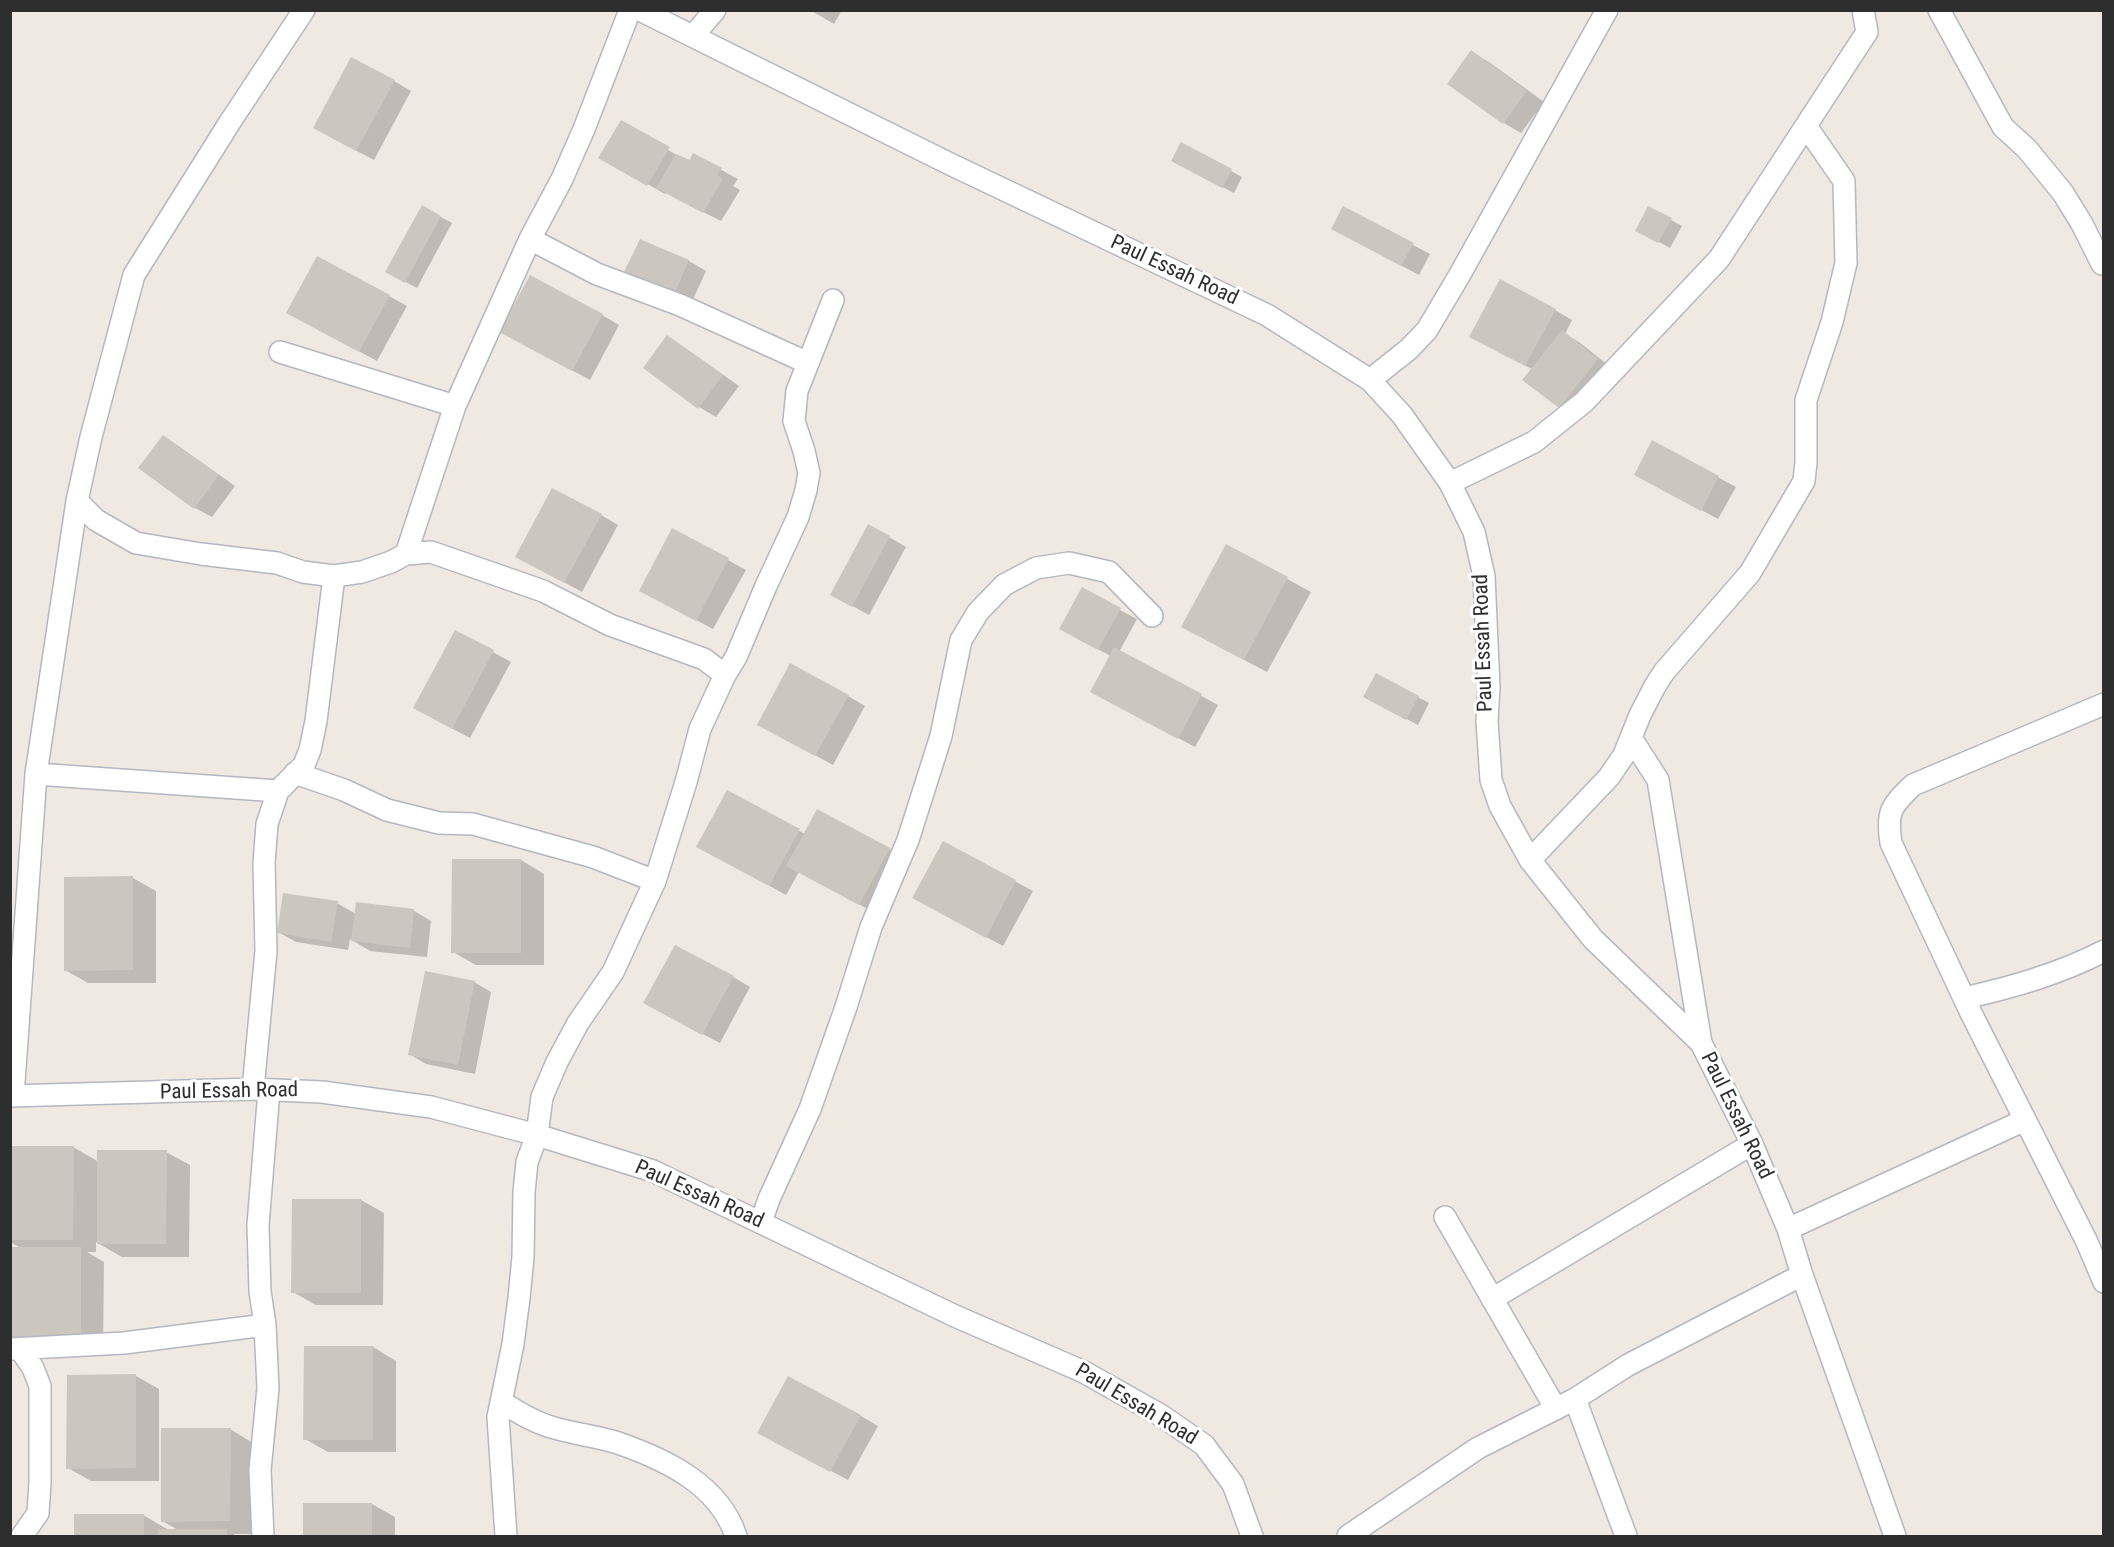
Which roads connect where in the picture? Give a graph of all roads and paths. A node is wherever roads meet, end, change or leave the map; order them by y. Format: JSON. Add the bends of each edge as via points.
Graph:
{"nodes":[{"id":1,"x":304,"y":10,"type":"edge"},
{"id":2,"x":630,"y":10,"type":"edge"},
{"id":3,"x":640,"y":10,"type":"edge"},
{"id":4,"x":715,"y":10,"type":"edge"},
{"id":5,"x":1607,"y":10,"type":"edge"},
{"id":6,"x":1863,"y":10,"type":"edge"},
{"id":7,"x":1939,"y":10,"type":"edge"},
{"id":8,"x":693,"y":36,"type":"junction"},
{"id":9,"x":1806,"y":126,"type":"junction"},
{"id":10,"x":530,"y":239,"type":"junction"},
{"id":11,"x":2103,"y":264,"type":"edge"},
{"id":12,"x":833,"y":300,"type":"dead end"},
{"id":13,"x":280,"y":352,"type":"dead end"},
{"id":14,"x":808,"y":363,"type":"junction"},
{"id":15,"x":1370,"y":380,"type":"junction"},
{"id":16,"x":455,"y":406,"type":"junction"},
{"id":17,"x":1450,"y":483,"type":"junction"},
{"id":18,"x":77,"y":501,"type":"junction"},
{"id":19,"x":406,"y":554,"type":"junction"},
{"id":20,"x":334,"y":576,"type":"junction"},
{"id":21,"x":1152,"y":616,"type":"dead end"},
{"id":22,"x":725,"y":675,"type":"junction"},
{"id":23,"x":2103,"y":704,"type":"edge"},
{"id":24,"x":1631,"y":738,"type":"junction"},
{"id":25,"x":295,"y":773,"type":"junction"},
{"id":26,"x":36,"y":774,"type":"junction"},
{"id":27,"x":279,"y":791,"type":"junction"},
{"id":28,"x":1530,"y":860,"type":"junction"},
{"id":29,"x":655,"y":881,"type":"junction"},
{"id":30,"x":2103,"y":951,"type":"edge"},
{"id":31,"x":1965,"y":998,"type":"junction"},
{"id":32,"x":1701,"y":1043,"type":"junction"},
{"id":33,"x":261,"y":1090,"type":"junction"},
{"id":34,"x":12,"y":1096,"type":"edge"},
{"id":35,"x":2025,"y":1120,"type":"junction"},
{"id":36,"x":537,"y":1135,"type":"junction"},
{"id":37,"x":1752,"y":1144,"type":"junction"},
{"id":38,"x":1445,"y":1217,"type":"dead end"},
{"id":39,"x":761,"y":1222,"type":"junction"},
{"id":40,"x":1788,"y":1229,"type":"junction"},
{"id":41,"x":2095,"y":1237,"type":"edge"},
{"id":42,"x":1802,"y":1275,"type":"junction"},
{"id":43,"x":2103,"y":1282,"type":"edge"},
{"id":44,"x":1492,"y":1299,"type":"junction"},
{"id":45,"x":265,"y":1326,"type":"junction"},
{"id":46,"x":15,"y":1349,"type":"edge"},
{"id":47,"x":502,"y":1402,"type":"junction"},
{"id":48,"x":1565,"y":1404,"type":"junction"},
{"id":49,"x":22,"y":1536,"type":"edge"},
{"id":50,"x":263,"y":1536,"type":"edge"},
{"id":51,"x":506,"y":1536,"type":"edge"},
{"id":52,"x":736,"y":1536,"type":"edge"},
{"id":53,"x":1252,"y":1536,"type":"edge"},
{"id":54,"x":1348,"y":1536,"type":"edge"},
{"id":55,"x":1626,"y":1536,"type":"edge"},
{"id":56,"x":1895,"y":1536,"type":"edge"}],
"edges":[{"from":1,"to":18,"type":"street","via":[[134,276]]},
{"from":2,"to":10,"type":"street","via":[[584,129]]},
{"from":3,"to":8,"type":"street","name":"Paul Essah Road"},
{"from":4,"to":8,"type":"street"},
{"from":5,"to":15,"type":"street","via":[[1427,330]]},
{"from":6,"to":9,"type":"street","via":[[1867,32]]},
{"from":7,"to":11,"type":"street","via":[[2003,127],[2063,193]]},
{"from":8,"to":15,"type":"street","name":"Paul Essah Road","via":[[1267,315]]},
{"from":9,"to":17,"type":"street","via":[[1719,259],[1584,402],[1533,442]]},
{"from":9,"to":24,"type":"street","via":[[1844,181],[1846,263],[1832,322],[1806,400],[1804,481],[1750,573],[1664,672]]},
{"from":10,"to":14,"type":"street","via":[[588,270],[680,305]]},
{"from":10,"to":16,"type":"street"},
{"from":12,"to":14,"type":"street"},
{"from":13,"to":16,"type":"street"},
{"from":14,"to":22,"type":"street","via":[[794,406],[794,421],[809,473],[806,490],[798,518]]},
{"from":15,"to":17,"type":"street","name":"Paul Essah Road","via":[[1402,415]]},
{"from":16,"to":19,"type":"street"},
{"from":17,"to":28,"type":"street","name":"Paul Essah Road","via":[[1474,532],[1484,576],[1491,780],[1500,806]]},
{"from":18,"to":20,"type":"street","via":[[96,520],[136,543],[277,563]]},
{"from":18,"to":26,"type":"street"},
{"from":19,"to":20,"type":"street","via":[[362,572]]},
{"from":19,"to":22,"type":"street","via":[[430,552],[543,591],[610,625],[704,660]]},
{"from":20,"to":25,"type":"street","via":[[310,750],[304,765]]},
{"from":21,"to":39,"type":"street","via":[[1109,572],[1069,563],[1028,572],[1004,585],[978,612],[961,640],[941,736],[908,840],[871,927],[810,1109]]},
{"from":22,"to":29,"type":"street","via":[[700,729]]},
{"from":23,"to":31,"type":"street","via":[[1913,785],[1895,802],[1887,823],[1891,843]]},
{"from":24,"to":28,"type":"street","via":[[1609,777]]},
{"from":24,"to":32,"type":"street","via":[[1658,780]]},
{"from":25,"to":27,"type":"street"},
{"from":25,"to":29,"type":"street","via":[[387,810],[439,823],[473,824],[593,857]]},
{"from":26,"to":27,"type":"street"},
{"from":26,"to":34,"type":"street"},
{"from":27,"to":33,"type":"street","via":[[271,809],[264,863],[266,951]]},
{"from":28,"to":32,"type":"street","name":"Paul Essah Road","via":[[1593,939]]},
{"from":29,"to":36,"type":"street","via":[[613,972],[557,1062],[542,1097]]},
{"from":30,"to":31,"type":"street","via":[[2019,986]]},
{"from":31,"to":35,"type":"street"},
{"from":32,"to":37,"type":"street","name":"Paul Essah Road"},
{"from":33,"to":34,"type":"street","name":"Paul Essah Road"},
{"from":33,"to":36,"type":"street","name":"Paul Essah Road","via":[[322,1092],[431,1107]]},
{"from":33,"to":45,"type":"street","via":[[258,1225]]},
{"from":35,"to":40,"type":"street"},
{"from":35,"to":41,"type":"street"},
{"from":36,"to":39,"type":"street","name":"Paul Essah Road","via":[[653,1171]]},
{"from":36,"to":47,"type":"street","via":[[527,1162],[519,1298]]},
{"from":37,"to":40,"type":"street","name":"Paul Essah Road"},
{"from":37,"to":44,"type":"street"},
{"from":38,"to":44,"type":"street"},
{"from":39,"to":53,"type":"street","name":"Paul Essah Road","via":[[955,1316],[1084,1372],[1162,1416],[1204,1445],[1233,1484]]},
{"from":40,"to":42,"type":"street","name":"Paul Essah Road"},
{"from":41,"to":43,"type":"street"},
{"from":42,"to":48,"type":"street","via":[[1628,1365]]},
{"from":42,"to":56,"type":"street","name":"Paul Essah Road"},
{"from":44,"to":48,"type":"street"},
{"from":45,"to":46,"type":"street","via":[[124,1343]]},
{"from":45,"to":50,"type":"street","via":[[268,1388],[260,1470]]},
{"from":46,"to":49,"type":"street","via":[[33,1368],[40,1386],[38,1513]]},
{"from":47,"to":51,"type":"street","via":[[498,1418]]},
{"from":47,"to":52,"type":"street","via":[[549,1427],[617,1443],[660,1460],[713,1495]]},
{"from":48,"to":54,"type":"street","via":[[1478,1448]]},
{"from":48,"to":55,"type":"street"}]}
